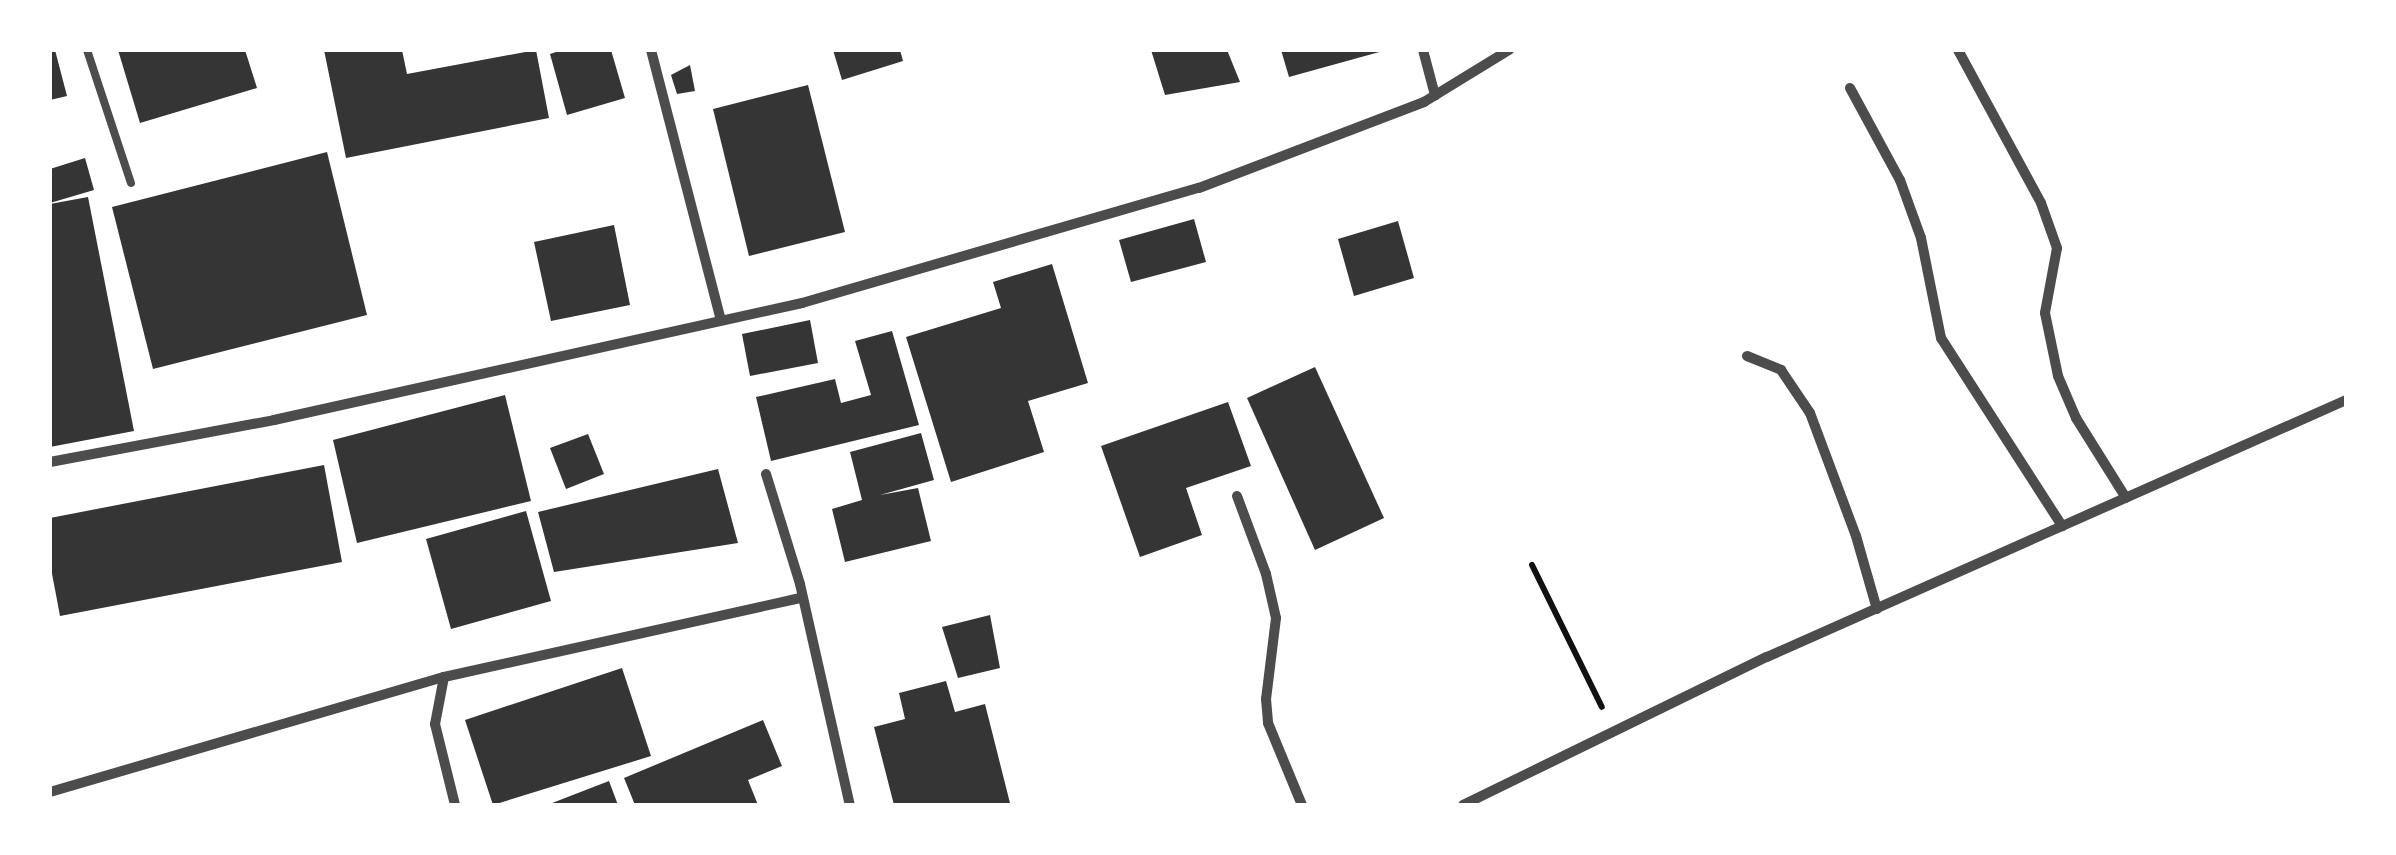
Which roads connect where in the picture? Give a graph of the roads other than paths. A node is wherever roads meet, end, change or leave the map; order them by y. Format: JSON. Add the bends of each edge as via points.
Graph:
{"nodes":[{"id":1,"x":86,"y":50,"type":"edge"},
{"id":2,"x":651,"y":50,"type":"edge"},
{"id":3,"x":1424,"y":50,"type":"edge"},
{"id":4,"x":1509,"y":50,"type":"edge"},
{"id":5,"x":1958,"y":50,"type":"edge"},
{"id":6,"x":1850,"y":88,"type":"dead end"},
{"id":7,"x":1435,"y":95,"type":"junction"},
{"id":8,"x":130,"y":183,"type":"dead end"},
{"id":9,"x":721,"y":320,"type":"junction"},
{"id":10,"x":1746,"y":356,"type":"dead end"},
{"id":11,"x":2346,"y":400,"type":"edge"},
{"id":12,"x":50,"y":462,"type":"edge"},
{"id":13,"x":766,"y":474,"type":"dead end"},
{"id":14,"x":1238,"y":496,"type":"dead end"},
{"id":15,"x":2126,"y":498,"type":"junction"},
{"id":16,"x":2062,"y":526,"type":"junction"},
{"id":17,"x":800,"y":598,"type":"junction"},
{"id":18,"x":1876,"y":609,"type":"junction"},
{"id":19,"x":444,"y":677,"type":"junction"},
{"id":20,"x":50,"y":792,"type":"edge"},
{"id":21,"x":455,"y":805,"type":"edge"},
{"id":22,"x":850,"y":805,"type":"edge"},
{"id":23,"x":1302,"y":805,"type":"edge"},
{"id":24,"x":1463,"y":805,"type":"edge"}],
"edges":[{"from":1,"to":8,"type":"lane"},
{"from":2,"to":9,"type":"street"},
{"from":3,"to":7,"type":"street"},
{"from":4,"to":7,"type":"street"},
{"from":5,"to":15,"type":"street","via":[[2041,203],[2057,248],[2045,313],[2058,376]]},
{"from":6,"to":16,"type":"street","via":[[1900,180],[1921,238],[1941,338]]},
{"from":7,"to":9,"type":"street","via":[[1199,188],[802,303]]},
{"from":9,"to":12,"type":"street","via":[[274,420]]},
{"from":10,"to":18,"type":"street","via":[[1780,370],[1810,413]]},
{"from":11,"to":15,"type":"street"},
{"from":13,"to":17,"type":"street"},
{"from":14,"to":23,"type":"street","via":[[1276,618],[1268,723]]},
{"from":15,"to":16,"type":"street"},
{"from":16,"to":18,"type":"street"},
{"from":17,"to":19,"type":"street"},
{"from":17,"to":22,"type":"street"},
{"from":18,"to":24,"type":"street"},
{"from":19,"to":20,"type":"street"},
{"from":19,"to":21,"type":"street","via":[[435,724]]}]}
